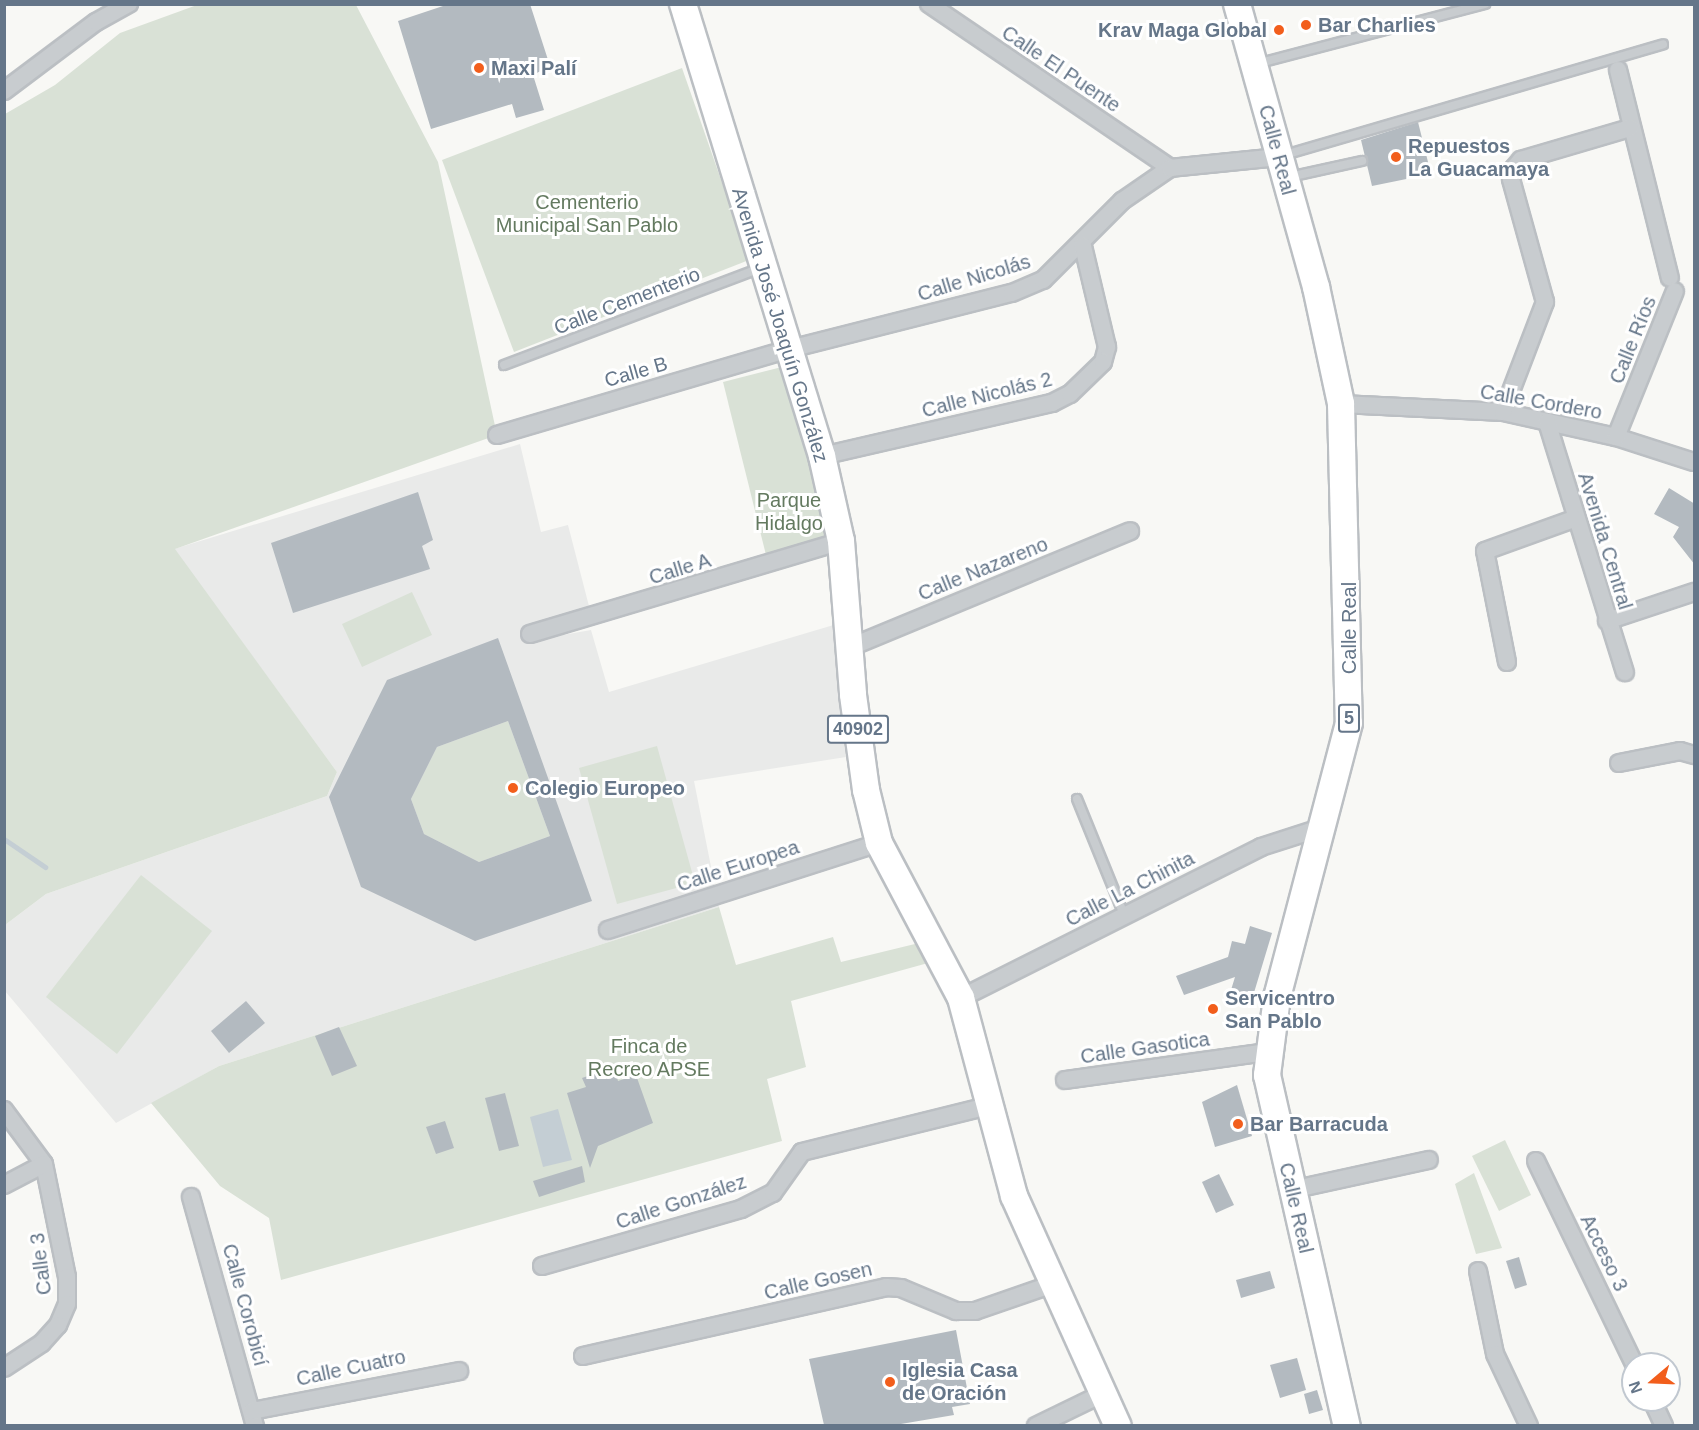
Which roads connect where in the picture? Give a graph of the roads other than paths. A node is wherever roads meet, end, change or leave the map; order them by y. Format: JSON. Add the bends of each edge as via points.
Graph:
{"nodes":[{"id":1,"x":129,"y":4,"type":"edge"},
{"id":2,"x":682,"y":4,"type":"edge"},
{"id":3,"x":929,"y":4,"type":"edge"},
{"id":4,"x":1237,"y":4,"type":"edge"},
{"id":5,"x":1485,"y":4,"type":"edge"},
{"id":6,"x":1663,"y":44,"type":"dead end"},
{"id":7,"x":1256,"y":64,"type":"junction"},
{"id":8,"x":1618,"y":70,"type":"dead end"},
{"id":9,"x":4,"y":91,"type":"edge"},
{"id":10,"x":1630,"y":128,"type":"junction"},
{"id":11,"x":1362,"y":161,"type":"dead end"},
{"id":12,"x":1170,"y":168,"type":"junction"},
{"id":13,"x":1281,"y":168,"type":"junction"},
{"id":14,"x":1083,"y":246,"type":"junction"},
{"id":15,"x":762,"y":268,"type":"junction"},
{"id":16,"x":786,"y":350,"type":"junction"},
{"id":17,"x":504,"y":365,"type":"dead end"},
{"id":18,"x":1341,"y":404,"type":"junction"},
{"id":19,"x":1503,"y":412,"type":"junction"},
{"id":20,"x":1547,"y":422,"type":"junction"},
{"id":21,"x":497,"y":435,"type":"dead end"},
{"id":22,"x":1616,"y":437,"type":"junction"},
{"id":23,"x":822,"y":456,"type":"junction"},
{"id":24,"x":1695,"y":462,"type":"edge"},
{"id":25,"x":1574,"y":519,"type":"junction"},
{"id":26,"x":1130,"y":531,"type":"dead end"},
{"id":27,"x":842,"y":542,"type":"junction"},
{"id":28,"x":1695,"y":592,"type":"edge"},
{"id":29,"x":1607,"y":621,"type":"junction"},
{"id":30,"x":530,"y":634,"type":"dead end"},
{"id":31,"x":853,"y":646,"type":"junction"},
{"id":32,"x":1508,"y":662,"type":"dead end"},
{"id":33,"x":1625,"y":672,"type":"dead end"},
{"id":34,"x":1695,"y":755,"type":"edge"},
{"id":35,"x":1619,"y":763,"type":"dead end"},
{"id":36,"x":1077,"y":799,"type":"dead end"},
{"id":37,"x":1323,"y":828,"type":"junction"},
{"id":38,"x":879,"y":843,"type":"junction"},
{"id":39,"x":1124,"y":915,"type":"junction"},
{"id":40,"x":608,"y":930,"type":"dead end"},
{"id":41,"x":961,"y":998,"type":"junction"},
{"id":42,"x":1267,"y":1052,"type":"junction"},
{"id":43,"x":1065,"y":1080,"type":"dead end"},
{"id":44,"x":988,"y":1106,"type":"junction"},
{"id":45,"x":4,"y":1110,"type":"edge"},
{"id":46,"x":1429,"y":1160,"type":"dead end"},
{"id":47,"x":1536,"y":1161,"type":"dead end"},
{"id":48,"x":44,"y":1164,"type":"junction"},
{"id":49,"x":4,"y":1185,"type":"edge"},
{"id":50,"x":1291,"y":1190,"type":"junction"},
{"id":51,"x":191,"y":1197,"type":"dead end"},
{"id":52,"x":542,"y":1266,"type":"dead end"},
{"id":53,"x":1478,"y":1271,"type":"dead end"},
{"id":54,"x":1056,"y":1284,"type":"junction"},
{"id":55,"x":1628,"y":1352,"type":"edge"},
{"id":56,"x":584,"y":1356,"type":"dead end"},
{"id":57,"x":4,"y":1368,"type":"edge"},
{"id":58,"x":459,"y":1371,"type":"dead end"},
{"id":59,"x":1104,"y":1393,"type":"junction"},
{"id":60,"x":254,"y":1418,"type":"edge"},
{"id":61,"x":1036,"y":1425,"type":"edge"},
{"id":62,"x":1118,"y":1425,"type":"edge"},
{"id":63,"x":1347,"y":1425,"type":"edge"},
{"id":64,"x":1529,"y":1425,"type":"edge"}],
"edges":[{"from":1,"to":9,"type":"street","via":[[96,22]]},
{"from":2,"to":15,"type":"main road","name":"Avenida José Joaquín González","number":"40902"},
{"from":3,"to":12,"type":"street","name":"Calle El Puente"},
{"from":4,"to":7,"type":"main road","name":"Calle Real","number":"5"},
{"from":5,"to":7,"type":"lane"},
{"from":6,"to":13,"type":"lane"},
{"from":7,"to":13,"type":"main road","name":"Calle Real","number":"5"},
{"from":8,"to":10,"type":"street"},
{"from":10,"to":19,"type":"street","via":[[1521,159],[1514,168],[1511,179],[1545,302]]},
{"from":10,"to":22,"type":"street","name":"Calle Ríos","via":[[1672,284]]},
{"from":11,"to":13,"type":"lane"},
{"from":12,"to":13,"type":"street","name":"Calle Nicolás"},
{"from":12,"to":14,"type":"street","name":"Calle Nicolás","via":[[1122,201]]},
{"from":13,"to":18,"type":"main road","name":"Calle Real","number":"5","via":[[1329,339]]},
{"from":14,"to":16,"type":"street","name":"Calle Nicolás","via":[[1043,280],[1012,292]]},
{"from":14,"to":23,"type":"street","name":"Calle Nicolás 2","via":[[1107,346],[1103,362],[1070,394]]},
{"from":15,"to":16,"type":"main road","name":"Avenida José Joaquín González","number":"40902"},
{"from":15,"to":17,"type":"lane","name":"Calle Cementerio"},
{"from":16,"to":21,"type":"street","name":"Calle B"},
{"from":16,"to":23,"type":"main road","name":"Avenida José Joaquín González","number":"40902"},
{"from":18,"to":19,"type":"street","name":"Calle Cordero"},
{"from":18,"to":37,"type":"main road","name":"Calle Real","number":"5","via":[[1349,723]]},
{"from":19,"to":20,"type":"street","name":"Calle Cordero"},
{"from":20,"to":22,"type":"street","name":"Calle Cordero"},
{"from":20,"to":25,"type":"street","name":"Avenida Central"},
{"from":22,"to":24,"type":"street","name":"Calle Cordero"},
{"from":23,"to":27,"type":"main road","name":"Avenida José Joaquín González","number":"40902"},
{"from":25,"to":29,"type":"street","name":"Avenida Central"},
{"from":25,"to":32,"type":"street","via":[[1488,547],[1484,556]]},
{"from":26,"to":31,"type":"street","name":"Calle Nazareno"},
{"from":27,"to":30,"type":"street","name":"Calle A"},
{"from":27,"to":31,"type":"main road","name":"Avenida José Joaquín González","number":"40902"},
{"from":28,"to":29,"type":"street"},
{"from":29,"to":33,"type":"street","name":"Avenida Central"},
{"from":31,"to":38,"type":"main road","name":"Avenida José Joaquín González","number":"40902","via":[[866,790]]},
{"from":34,"to":35,"type":"street","via":[[1680,750]]},
{"from":36,"to":39,"type":"lane"},
{"from":37,"to":39,"type":"street","name":"Calle La Chinita","via":[[1261,847]]},
{"from":37,"to":42,"type":"main road","name":"Calle Real","number":"5"},
{"from":38,"to":40,"type":"street","name":"Calle Europea"},
{"from":38,"to":41,"type":"main road","name":"Avenida José Joaquín González","number":"40902"},
{"from":39,"to":41,"type":"street","name":"Calle La Chinita"},
{"from":41,"to":44,"type":"main road","name":"Avenida José Joaquín González","number":"40902"},
{"from":42,"to":43,"type":"street","name":"Calle Gasotica"},
{"from":42,"to":50,"type":"main road","name":"Calle Real","number":"5","via":[[1267,1075]]},
{"from":44,"to":52,"type":"street","name":"Calle González","via":[[802,1152],[773,1193],[741,1209]]},
{"from":44,"to":54,"type":"main road","name":"Avenida José Joaquín González","number":"40902","via":[[1014,1196]]},
{"from":45,"to":48,"type":"street"},
{"from":46,"to":50,"type":"street"},
{"from":47,"to":55,"type":"street","name":"Acceso 3"},
{"from":48,"to":49,"type":"street"},
{"from":48,"to":57,"type":"street","name":"Calle 3","via":[[67,1277],[67,1304],[42,1344]]},
{"from":50,"to":63,"type":"main road","name":"Calle Real","number":"5"},
{"from":51,"to":60,"type":"street","name":"Calle Corobicí"},
{"from":53,"to":64,"type":"street","via":[[1495,1354]]},
{"from":54,"to":56,"type":"street","name":"Calle Gosen","via":[[975,1311],[956,1311],[902,1288],[886,1287]]},
{"from":54,"to":59,"type":"main road","name":"Avenida José Joaquín González","number":"40902"},
{"from":58,"to":60,"type":"street","name":"Calle Cuatro"},
{"from":59,"to":61,"type":"street"},
{"from":59,"to":62,"type":"main road","name":"Avenida José Joaquín González","number":"40902"}]}
